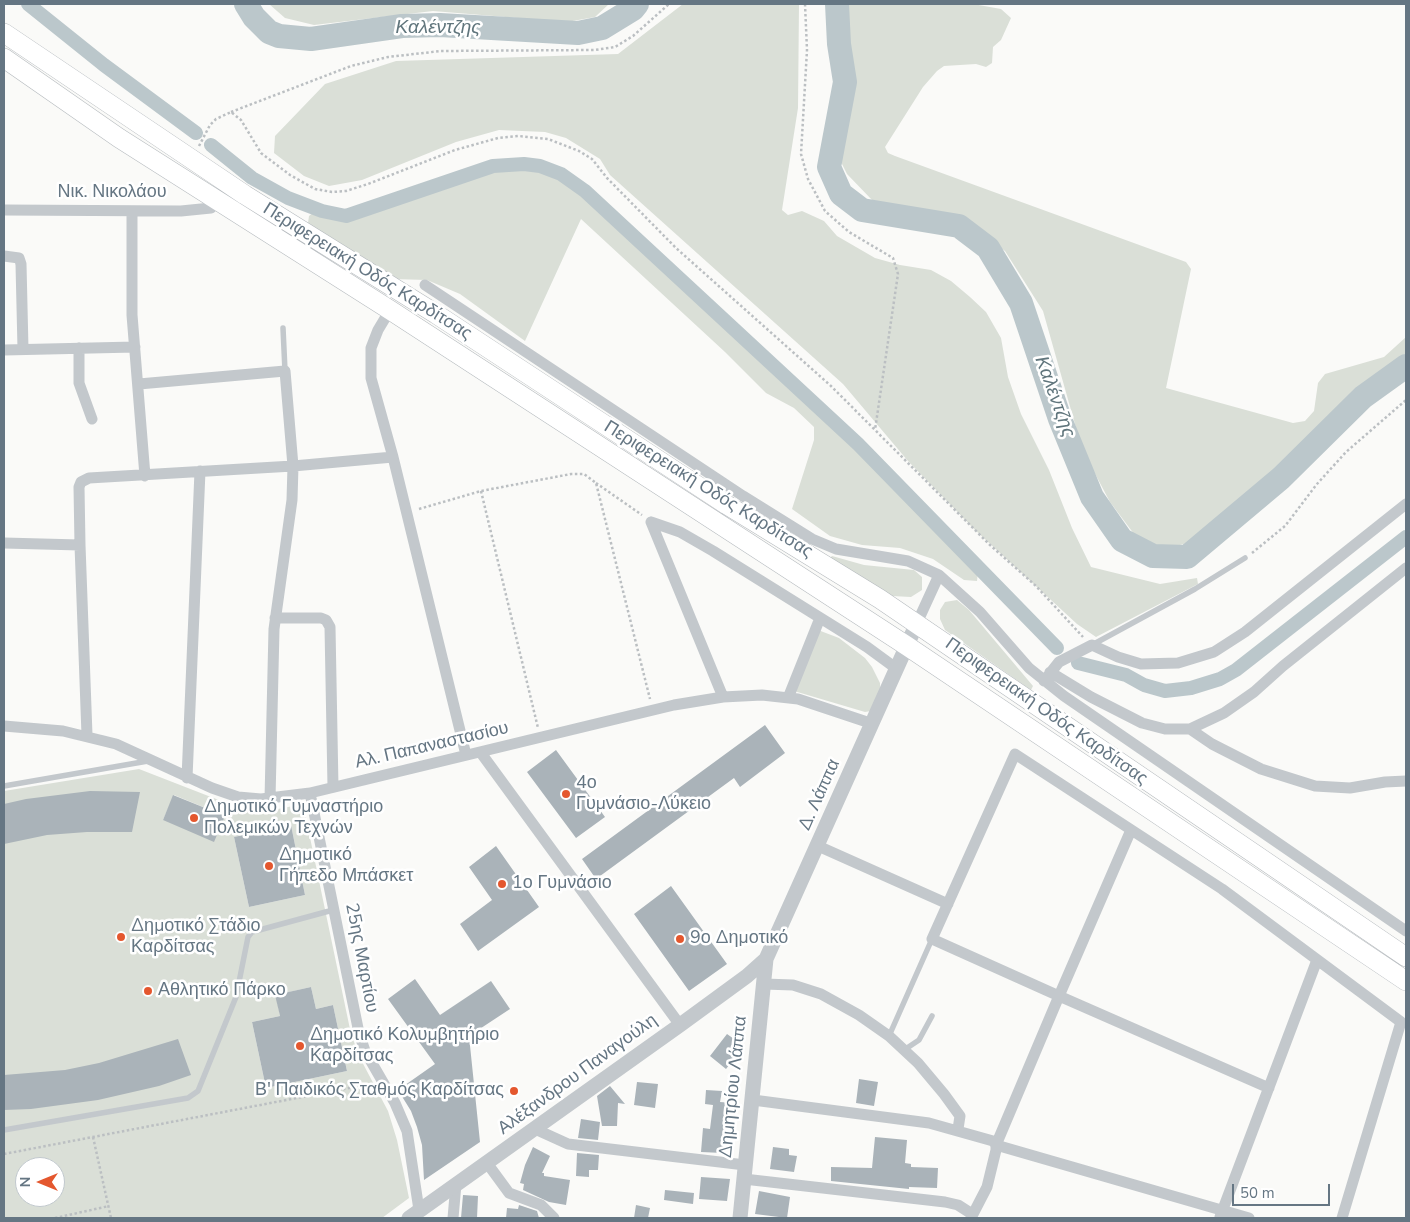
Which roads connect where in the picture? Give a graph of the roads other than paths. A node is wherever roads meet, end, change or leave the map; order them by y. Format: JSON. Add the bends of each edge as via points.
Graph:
{"nodes":[{"id":1,"x":4,"y":33,"type":"edge"},
{"id":2,"x":4,"y":58,"type":"edge"},
{"id":3,"x":218,"y":201,"type":"junction"},
{"id":4,"x":4,"y":210,"type":"edge"},
{"id":5,"x":132,"y":211,"type":"junction"},
{"id":6,"x":4,"y":256,"type":"edge"},
{"id":7,"x":425,"y":285,"type":"dead end"},
{"id":8,"x":390,"y":310,"type":"junction"},
{"id":9,"x":283,"y":328,"type":"dead end"},
{"id":10,"x":135,"y":347,"type":"junction"},
{"id":11,"x":79,"y":348,"type":"junction"},
{"id":12,"x":23,"y":349,"type":"junction"},
{"id":13,"x":4,"y":350,"type":"edge"},
{"id":14,"x":285,"y":372,"type":"junction"},
{"id":15,"x":138,"y":384,"type":"junction"},
{"id":16,"x":92,"y":419,"type":"dead end"},
{"id":17,"x":393,"y":457,"type":"junction"},
{"id":18,"x":293,"y":466,"type":"junction"},
{"id":19,"x":200,"y":472,"type":"junction"},
{"id":20,"x":145,"y":476,"type":"junction"},
{"id":21,"x":1406,"y":504,"type":"edge"},
{"id":22,"x":4,"y":543,"type":"edge"},
{"id":23,"x":80,"y":545,"type":"junction"},
{"id":24,"x":1245,"y":558,"type":"road end"},
{"id":25,"x":1406,"y":568,"type":"edge"},
{"id":26,"x":939,"y":575,"type":"junction"},
{"id":27,"x":275,"y":618,"type":"junction"},
{"id":28,"x":820,"y":618,"type":"junction"},
{"id":29,"x":917,"y":623,"type":"junction"},
{"id":30,"x":1092,"y":644,"type":"junction"},
{"id":31,"x":907,"y":646,"type":"junction"},
{"id":32,"x":897,"y":669,"type":"junction"},
{"id":33,"x":1047,"y":676,"type":"junction"},
{"id":34,"x":723,"y":697,"type":"junction"},
{"id":35,"x":788,"y":698,"type":"junction"},
{"id":36,"x":873,"y":724,"type":"junction"},
{"id":37,"x":4,"y":726,"type":"edge"},
{"id":38,"x":1190,"y":729,"type":"junction"},
{"id":39,"x":87,"y":735,"type":"junction"},
{"id":40,"x":481,"y":753,"type":"junction"},
{"id":41,"x":466,"y":756,"type":"junction"},
{"id":42,"x":153,"y":760,"type":"junction"},
{"id":43,"x":187,"y":778,"type":"junction"},
{"id":44,"x":1406,"y":781,"type":"edge"},
{"id":45,"x":4,"y":786,"type":"edge"},
{"id":46,"x":333,"y":787,"type":"junction"},
{"id":47,"x":310,"y":792,"type":"junction"},
{"id":48,"x":270,"y":799,"type":"junction"},
{"id":49,"x":1131,"y":830,"type":"junction"},
{"id":50,"x":818,"y":846,"type":"junction"},
{"id":51,"x":948,"y":904,"type":"junction"},
{"id":52,"x":333,"y":910,"type":"junction"},
{"id":53,"x":1406,"y":931,"type":"edge"},
{"id":54,"x":932,"y":939,"type":"junction"},
{"id":55,"x":1406,"y":957,"type":"edge"},
{"id":56,"x":766,"y":959,"type":"junction"},
{"id":57,"x":1318,"y":960,"type":"junction"},
{"id":58,"x":1406,"y":981,"type":"edge"},
{"id":59,"x":764,"y":984,"type":"junction"},
{"id":60,"x":1059,"y":996,"type":"junction"},
{"id":61,"x":932,"y":1016,"type":"dead end"},
{"id":62,"x":680,"y":1025,"type":"junction"},
{"id":63,"x":888,"y":1036,"type":"junction"},
{"id":64,"x":904,"y":1050,"type":"junction"},
{"id":65,"x":1269,"y":1088,"type":"junction"},
{"id":66,"x":753,"y":1100,"type":"junction"},
{"id":67,"x":535,"y":1129,"type":"junction"},
{"id":68,"x":958,"y":1129,"type":"junction"},
{"id":69,"x":4,"y":1130,"type":"edge"},
{"id":70,"x":996,"y":1144,"type":"junction"},
{"id":71,"x":487,"y":1163,"type":"junction"},
{"id":72,"x":744,"y":1172,"type":"junction"},
{"id":73,"x":456,"y":1184,"type":"junction"},
{"id":74,"x":414,"y":1214,"type":"edge"},
{"id":75,"x":1221,"y":1214,"type":"edge"},
{"id":76,"x":971,"y":1216,"type":"edge"},
{"id":77,"x":453,"y":1218,"type":"edge"},
{"id":78,"x":554,"y":1218,"type":"edge"},
{"id":79,"x":740,"y":1218,"type":"edge"},
{"id":80,"x":1249,"y":1218,"type":"edge"},
{"id":81,"x":1342,"y":1218,"type":"edge"}],
"edges":[{"from":1,"to":29,"type":"main road","name":"Περιφερειακή Οδός Καρδίτσας","via":[[193,160],[436,314],[727,505]]},
{"from":2,"to":3,"type":"main road","name":"Περιφερειακή Οδός Καρδίτσας","via":[[119,138]]},
{"from":3,"to":5,"type":"street","name":"Νικ. Νικολάου","via":[[211,208],[195,210]]},
{"from":3,"to":8,"type":"main road","name":"Περιφερειακή Οδός Καρδίτσας"},
{"from":4,"to":5,"type":"street","name":"Νικ. Νικολάου"},
{"from":5,"to":10,"type":"street","via":[[131,288]]},
{"from":6,"to":12,"type":"street","via":[[19,258],[21,264]]},
{"from":7,"to":26,"type":"street","via":[[812,539],[836,549],[908,561]]},
{"from":8,"to":17,"type":"street","via":[[378,330],[370,357],[371,378]]},
{"from":8,"to":31,"type":"main road","name":"Περιφερειακή Οδός Καρδίτσας"},
{"from":9,"to":14,"type":"lane"},
{"from":10,"to":11,"type":"street"},
{"from":10,"to":15,"type":"street"},
{"from":11,"to":12,"type":"street"},
{"from":11,"to":16,"type":"street","via":[[79,383]]},
{"from":12,"to":13,"type":"street"},
{"from":14,"to":15,"type":"street"},
{"from":14,"to":18,"type":"street"},
{"from":15,"to":20,"type":"street"},
{"from":17,"to":18,"type":"street"},
{"from":17,"to":41,"type":"street"},
{"from":18,"to":19,"type":"street"},
{"from":18,"to":27,"type":"street","via":[[292,500]]},
{"from":19,"to":20,"type":"street"},
{"from":19,"to":43,"type":"street"},
{"from":20,"to":23,"type":"street","via":[[89,478],[81,482]]},
{"from":21,"to":30,"type":"street","via":[[1245,632],[1214,652],[1178,662],[1141,664],[1118,658]]},
{"from":22,"to":23,"type":"street"},
{"from":23,"to":39,"type":"street"},
{"from":24,"to":30,"type":"lane","via":[[1195,589]]},
{"from":25,"to":38,"type":"street","via":[[1254,692],[1220,716]]},
{"from":26,"to":29,"type":"street"},
{"from":26,"to":33,"type":"street","via":[[980,612],[1008,646]]},
{"from":27,"to":46,"type":"street","via":[[321,618],[330,627]]},
{"from":27,"to":48,"type":"street"},
{"from":28,"to":32,"type":"street"},
{"from":28,"to":34,"type":"street","via":[[680,532],[651,522]]},
{"from":28,"to":35,"type":"street"},
{"from":29,"to":31,"type":"street","name":"Δ. Λάππα"},
{"from":29,"to":55,"type":"main road","name":"Περιφερειακή Οδός Καρδίτσας"},
{"from":30,"to":33,"type":"street","via":[[1065,658]]},
{"from":31,"to":32,"type":"street","name":"Δ. Λάππα"},
{"from":31,"to":58,"type":"main road","name":"Περιφερειακή Οδός Καρδίτσας"},
{"from":32,"to":36,"type":"street","name":"Δ. Λάππα"},
{"from":33,"to":38,"type":"street","via":[[1142,723],[1165,729]]},
{"from":33,"to":53,"type":"street","via":[[1096,720]]},
{"from":34,"to":35,"type":"street","name":"Αλ. Παπαναστασίου","via":[[762,695]]},
{"from":34,"to":40,"type":"street","name":"Αλ. Παπαναστασίου","via":[[681,703]]},
{"from":35,"to":36,"type":"street","name":"Αλ. Παπαναστασίου","via":[[814,703]]},
{"from":36,"to":50,"type":"street","name":"Δ. Λάππα"},
{"from":37,"to":39,"type":"street","name":"Αλ. Παπαναστασίου"},
{"from":38,"to":44,"type":"street","via":[[1261,769],[1315,786],[1350,788]]},
{"from":39,"to":42,"type":"street","name":"Αλ. Παπαναστασίου"},
{"from":40,"to":41,"type":"street","name":"Αλ. Παπαναστασίου"},
{"from":40,"to":62,"type":"street"},
{"from":41,"to":46,"type":"street","name":"Αλ. Παπαναστασίου"},
{"from":42,"to":43,"type":"street","name":"Αλ. Παπαναστασίου"},
{"from":42,"to":45,"type":"lane"},
{"from":43,"to":48,"type":"street","name":"Αλ. Παπαναστασίου","via":[[238,797]]},
{"from":46,"to":47,"type":"street","name":"Αλ. Παπαναστασίου"},
{"from":47,"to":48,"type":"street","name":"Αλ. Παπαναστασίου"},
{"from":47,"to":52,"type":"street","name":"25ης Μαρτίου"},
{"from":49,"to":51,"type":"street","via":[[1015,754]]},
{"from":49,"to":57,"type":"street","via":[[1222,889]]},
{"from":49,"to":60,"type":"street"},
{"from":50,"to":51,"type":"street"},
{"from":50,"to":56,"type":"street","name":"Δ. Λάππα"},
{"from":51,"to":54,"type":"street"},
{"from":52,"to":69,"type":"lane","via":[[252,932],[248,937],[236,997],[198,1091],[188,1098]]},
{"from":52,"to":74,"type":"street","name":"25ης Μαρτίου","via":[[362,1043],[395,1103],[409,1140]]},
{"from":54,"to":60,"type":"street"},
{"from":54,"to":63,"type":"lane"},
{"from":56,"to":59,"type":"street","name":"Δημητρίου Λάππα"},
{"from":56,"to":62,"type":"street","name":"Αλέξανδρου Παναγούλη"},
{"from":57,"to":65,"type":"street"},
{"from":57,"to":81,"type":"street","via":[[1401,1022]]},
{"from":59,"to":63,"type":"street","via":[[786,984],[822,994]]},
{"from":59,"to":66,"type":"street","name":"Δημητρίου Λάππα"},
{"from":60,"to":65,"type":"street"},
{"from":60,"to":70,"type":"street"},
{"from":61,"to":64,"type":"lane","via":[[919,1040]]},
{"from":62,"to":67,"type":"street","name":"Αλέξανδρου Παναγούλη"},
{"from":63,"to":64,"type":"street"},
{"from":64,"to":68,"type":"street","via":[[930,1076],[960,1116]]},
{"from":65,"to":75,"type":"street"},
{"from":66,"to":68,"type":"street"},
{"from":66,"to":72,"type":"street","name":"Δημητρίου Λάππα"},
{"from":67,"to":71,"type":"street","name":"Αλέξανδρου Παναγούλη"},
{"from":67,"to":72,"type":"street","via":[[568,1144]]},
{"from":68,"to":70,"type":"street"},
{"from":70,"to":75,"type":"street"},
{"from":70,"to":76,"type":"street","via":[[987,1187]]},
{"from":71,"to":73,"type":"street","name":"Αλέξανδρου Παναγούλη"},
{"from":71,"to":78,"type":"street","via":[[509,1193],[541,1205]]},
{"from":72,"to":76,"type":"street","via":[[945,1202],[958,1205]]},
{"from":72,"to":79,"type":"street","name":"Δημητρίου Λάππα"},
{"from":73,"to":74,"type":"street","name":"Αλέξανδρου Παναγούλη"},
{"from":73,"to":77,"type":"street"},
{"from":75,"to":80,"type":"street"}]}
